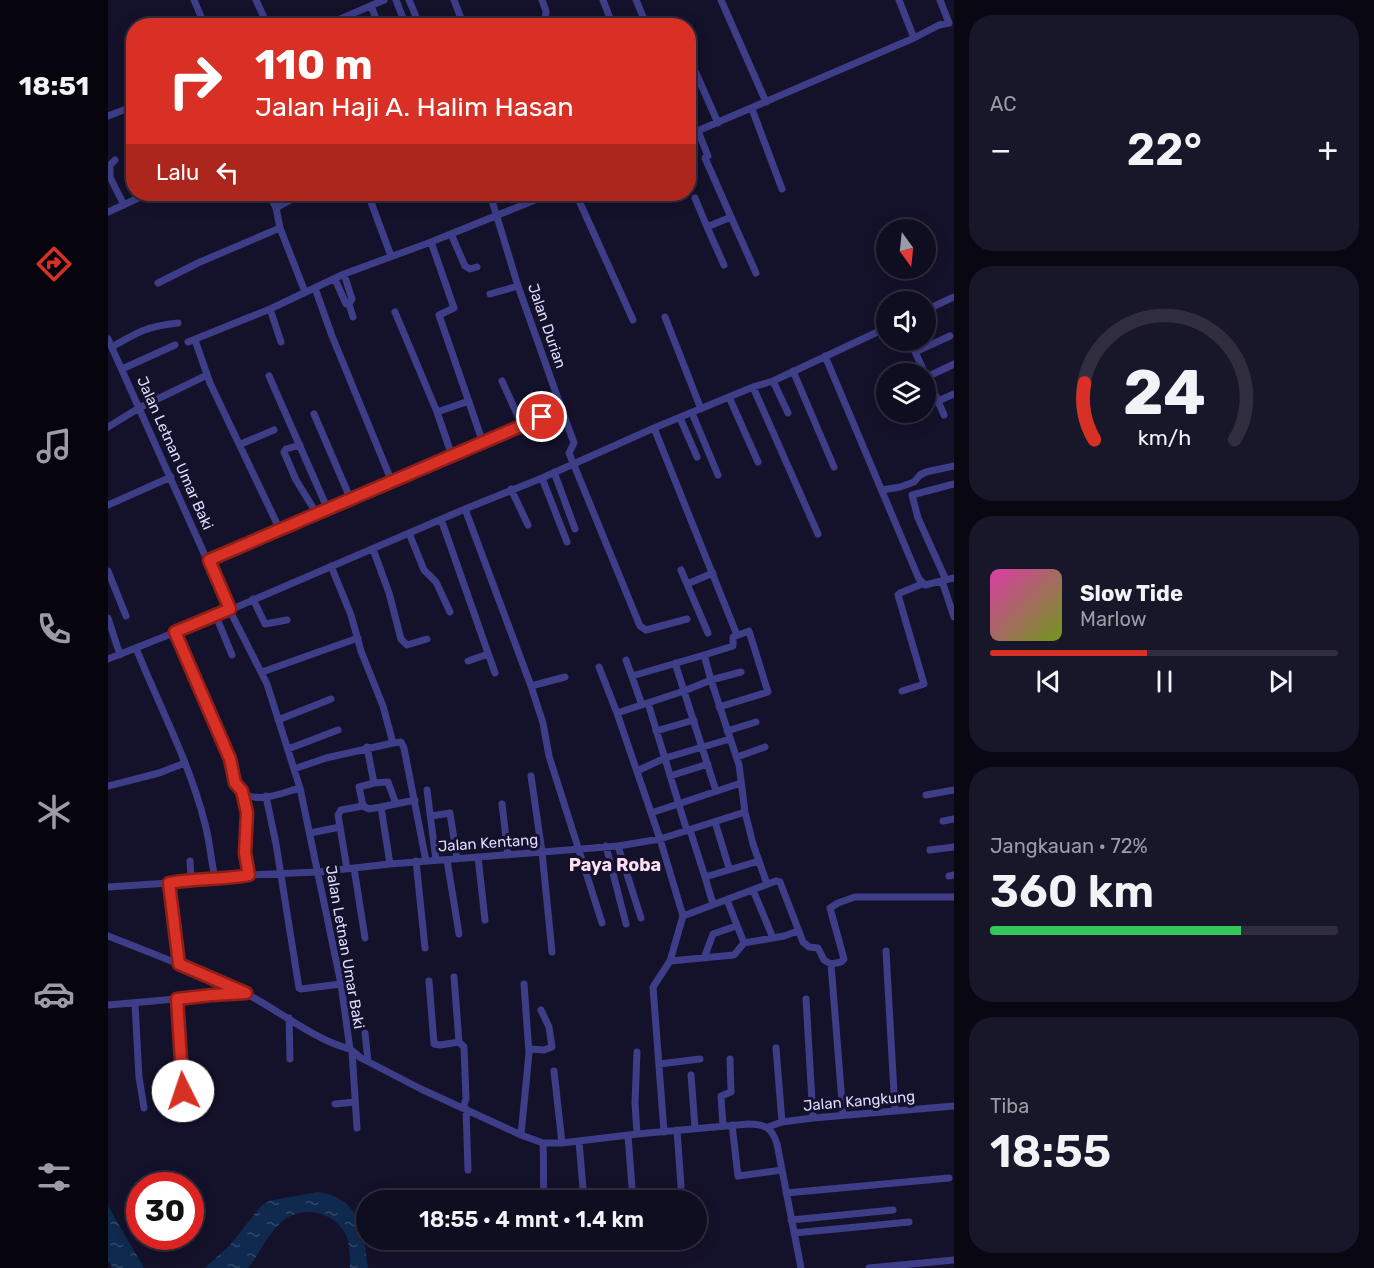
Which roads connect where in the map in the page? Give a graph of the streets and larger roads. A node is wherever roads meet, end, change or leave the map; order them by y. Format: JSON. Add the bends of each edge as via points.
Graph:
{"nodes":[{"id":1,"x":194,"y":0,"type":"edge"},
{"id":2,"x":256,"y":0,"type":"edge"},
{"id":3,"x":396,"y":0,"type":"edge"},
{"id":4,"x":409,"y":0,"type":"edge"},
{"id":5,"x":454,"y":0,"type":"edge"},
{"id":6,"x":542,"y":0,"type":"edge"},
{"id":7,"x":603,"y":0,"type":"edge"},
{"id":8,"x":636,"y":0,"type":"edge"},
{"id":9,"x":721,"y":0,"type":"edge"},
{"id":10,"x":899,"y":0,"type":"edge"},
{"id":11,"x":940,"y":0,"type":"edge"},
{"id":12,"x":380,"y":1,"type":"edge"},
{"id":13,"x":371,"y":6,"type":"junction"},
{"id":14,"x":202,"y":18,"type":"edge"},
{"id":15,"x":264,"y":18,"type":"edge"},
{"id":16,"x":347,"y":18,"type":"edge"},
{"id":17,"x":376,"y":18,"type":"edge"},
{"id":18,"x":402,"y":18,"type":"edge"},
{"id":19,"x":415,"y":18,"type":"edge"},
{"id":20,"x":461,"y":18,"type":"edge"},
{"id":21,"x":546,"y":18,"type":"edge"},
{"id":22,"x":611,"y":18,"type":"edge"},
{"id":23,"x":644,"y":18,"type":"edge"},
{"id":24,"x":952,"y":25,"type":"edge"},
{"id":25,"x":914,"y":38,"type":"junction"},
{"id":26,"x":696,"y":73,"type":"dead end"},
{"id":27,"x":766,"y":102,"type":"junction"},
{"id":28,"x":126,"y":109,"type":"edge"},
{"id":29,"x":752,"y":109,"type":"junction"},
{"id":30,"x":108,"y":116,"type":"edge"},
{"id":31,"x":718,"y":123,"type":"junction"},
{"id":32,"x":698,"y":131,"type":"joint"},
{"id":33,"x":115,"y":160,"type":"dead end"},
{"id":34,"x":782,"y":189,"type":"dead end"},
{"id":35,"x":696,"y":200,"type":"edge"},
{"id":36,"x":132,"y":201,"type":"edge"},
{"id":37,"x":272,"y":201,"type":"edge"},
{"id":38,"x":289,"y":201,"type":"edge"},
{"id":39,"x":371,"y":201,"type":"edge"},
{"id":40,"x":492,"y":201,"type":"edge"},
{"id":41,"x":521,"y":201,"type":"edge"},
{"id":42,"x":579,"y":201,"type":"edge"},
{"id":43,"x":124,"y":205,"type":"junction"},
{"id":44,"x":276,"y":208,"type":"junction"},
{"id":45,"x":108,"y":212,"type":"edge"},
{"id":46,"x":497,"y":214,"type":"junction"},
{"id":47,"x":731,"y":217,"type":"junction"},
{"id":48,"x":707,"y":227,"type":"junction"},
{"id":49,"x":280,"y":228,"type":"junction"},
{"id":50,"x":451,"y":234,"type":"junction"},
{"id":51,"x":431,"y":242,"type":"junction"},
{"id":52,"x":391,"y":256,"type":"junction"},
{"id":53,"x":724,"y":265,"type":"dead end"},
{"id":54,"x":477,"y":267,"type":"dead end"},
{"id":55,"x":756,"y":273,"type":"dead end"},
{"id":56,"x":344,"y":274,"type":"junction"},
{"id":57,"x":335,"y":279,"type":"junction"},
{"id":58,"x":158,"y":283,"type":"dead end"},
{"id":59,"x":518,"y":286,"type":"junction"},
{"id":60,"x":315,"y":288,"type":"junction"},
{"id":61,"x":305,"y":292,"type":"junction"},
{"id":62,"x":490,"y":294,"type":"dead end"},
{"id":63,"x":954,"y":297,"type":"edge"},
{"id":64,"x":349,"y":304,"type":"junction"},
{"id":65,"x":936,"y":305,"type":"edge"},
{"id":66,"x":270,"y":309,"type":"junction"},
{"id":67,"x":395,"y":312,"type":"dead end"},
{"id":68,"x":353,"y":317,"type":"dead end"},
{"id":69,"x":665,"y":317,"type":"dead end"},
{"id":70,"x":633,"y":320,"type":"dead end"},
{"id":71,"x":178,"y":323,"type":"dead end"},
{"id":72,"x":876,"y":333,"type":"edge"},
{"id":73,"x":950,"y":336,"type":"dead end"},
{"id":74,"x":108,"y":339,"type":"edge"},
{"id":75,"x":281,"y":342,"type":"dead end"},
{"id":76,"x":175,"y":345,"type":"dead end"},
{"id":77,"x":112,"y":347,"type":"junction"},
{"id":78,"x":915,"y":352,"type":"joint"},
{"id":79,"x":825,"y":356,"type":"junction"},
{"id":80,"x":920,"y":363,"type":"edge"},
{"id":81,"x":954,"y":364,"type":"edge"},
{"id":82,"x":122,"y":369,"type":"junction"},
{"id":83,"x":794,"y":371,"type":"junction"},
{"id":84,"x":936,"y":371,"type":"edge"},
{"id":85,"x":207,"y":375,"type":"junction"},
{"id":86,"x":269,"y":376,"type":"dead end"},
{"id":87,"x":502,"y":381,"type":"dead end"},
{"id":88,"x":773,"y":381,"type":"junction"},
{"id":89,"x":753,"y":387,"type":"junction"},
{"id":90,"x":954,"y":394,"type":"edge"},
{"id":91,"x":729,"y":397,"type":"junction"},
{"id":92,"x":936,"y":397,"type":"edge"},
{"id":93,"x":469,"y":401,"type":"junction"},
{"id":94,"x":938,"y":401,"type":"junction"},
{"id":95,"x":139,"y":408,"type":"junction"},
{"id":96,"x":701,"y":409,"type":"junction"},
{"id":97,"x":562,"y":410,"type":"junction"},
{"id":98,"x":437,"y":412,"type":"junction"},
{"id":99,"x":692,"y":413,"type":"junction"},
{"id":100,"x":788,"y":413,"type":"dead end"},
{"id":101,"x":314,"y":414,"type":"dead end"},
{"id":102,"x":944,"y":415,"type":"dead end"},
{"id":103,"x":680,"y":418,"type":"junction"},
{"id":104,"x":522,"y":425,"type":"junction"},
{"id":105,"x":108,"y":427,"type":"edge"},
{"id":106,"x":654,"y":428,"type":"junction"},
{"id":107,"x":274,"y":430,"type":"dead end"},
{"id":108,"x":483,"y":443,"type":"junction"},
{"id":109,"x":241,"y":444,"type":"junction"},
{"id":110,"x":300,"y":445,"type":"junction"},
{"id":111,"x":452,"y":456,"type":"junction"},
{"id":112,"x":697,"y":458,"type":"dead end"},
{"id":113,"x":758,"y":462,"type":"dead end"},
{"id":114,"x":574,"y":464,"type":"junction"},
{"id":115,"x":954,"y":465,"type":"edge"},
{"id":116,"x":834,"y":467,"type":"dead end"},
{"id":117,"x":554,"y":472,"type":"junction"},
{"id":118,"x":718,"y":475,"type":"dead end"},
{"id":119,"x":171,"y":477,"type":"junction"},
{"id":120,"x":542,"y":478,"type":"junction"},
{"id":121,"x":392,"y":482,"type":"junction"},
{"id":122,"x":954,"y":484,"type":"edge"},
{"id":123,"x":511,"y":489,"type":"junction"},
{"id":124,"x":882,"y":490,"type":"junction"},
{"id":125,"x":351,"y":500,"type":"junction"},
{"id":126,"x":108,"y":505,"type":"edge"},
{"id":127,"x":465,"y":508,"type":"junction"},
{"id":128,"x":328,"y":510,"type":"junction"},
{"id":129,"x":317,"y":514,"type":"junction"},
{"id":130,"x":441,"y":519,"type":"junction"},
{"id":131,"x":528,"y":525,"type":"dead end"},
{"id":132,"x":574,"y":529,"type":"dead end"},
{"id":133,"x":280,"y":530,"type":"junction"},
{"id":134,"x":409,"y":533,"type":"junction"},
{"id":135,"x":818,"y":534,"type":"dead end"},
{"id":136,"x":567,"y":542,"type":"dead end"},
{"id":137,"x":373,"y":549,"type":"junction"},
{"id":138,"x":209,"y":560,"type":"junction"},
{"id":139,"x":331,"y":566,"type":"junction"},
{"id":140,"x":681,"y":570,"type":"dead end"},
{"id":141,"x":108,"y":571,"type":"edge"},
{"id":142,"x":713,"y":573,"type":"junction"},
{"id":143,"x":954,"y":578,"type":"edge"},
{"id":144,"x":944,"y":581,"type":"junction"},
{"id":145,"x":687,"y":584,"type":"junction"},
{"id":146,"x":922,"y":584,"type":"junction"},
{"id":147,"x":253,"y":599,"type":"junction"},
{"id":148,"x":230,"y":609,"type":"junction"},
{"id":149,"x":450,"y":612,"type":"dead end"},
{"id":150,"x":126,"y":616,"type":"dead end"},
{"id":151,"x":216,"y":616,"type":"junction"},
{"id":152,"x":954,"y":617,"type":"edge"},
{"id":153,"x":108,"y":618,"type":"edge"},
{"id":154,"x":687,"y":619,"type":"dead end"},
{"id":155,"x":287,"y":620,"type":"dead end"},
{"id":156,"x":175,"y":632,"type":"junction"},
{"id":157,"x":708,"y":633,"type":"dead end"},
{"id":158,"x":737,"y":634,"type":"junction"},
{"id":159,"x":358,"y":638,"type":"junction"},
{"id":160,"x":427,"y":639,"type":"dead end"},
{"id":161,"x":117,"y":645,"type":"junction"},
{"id":162,"x":108,"y":648,"type":"edge"},
{"id":163,"x":136,"y":648,"type":"junction"},
{"id":164,"x":488,"y":654,"type":"junction"},
{"id":165,"x":120,"y":655,"type":"junction"},
{"id":166,"x":232,"y":655,"type":"dead end"},
{"id":167,"x":704,"y":655,"type":"junction"},
{"id":168,"x":108,"y":659,"type":"edge"},
{"id":169,"x":626,"y":660,"type":"dead end"},
{"id":170,"x":468,"y":661,"type":"dead end"},
{"id":171,"x":675,"y":663,"type":"junction"},
{"id":172,"x":598,"y":667,"type":"dead end"},
{"id":173,"x":262,"y":672,"type":"junction"},
{"id":174,"x":741,"y":672,"type":"dead end"},
{"id":175,"x":495,"y":673,"type":"dead end"},
{"id":176,"x":632,"y":676,"type":"junction"},
{"id":177,"x":565,"y":677,"type":"dead end"},
{"id":178,"x":711,"y":680,"type":"junction"},
{"id":179,"x":531,"y":686,"type":"junction"},
{"id":180,"x":902,"y":691,"type":"dead end"},
{"id":181,"x":684,"y":692,"type":"junction"},
{"id":182,"x":331,"y":699,"type":"dead end"},
{"id":183,"x":645,"y":704,"type":"junction"},
{"id":184,"x":719,"y":707,"type":"junction"},
{"id":185,"x":617,"y":713,"type":"junction"},
{"id":186,"x":278,"y":720,"type":"junction"},
{"id":187,"x":694,"y":720,"type":"junction"},
{"id":188,"x":756,"y":722,"type":"dead end"},
{"id":189,"x":338,"y":730,"type":"dead end"},
{"id":190,"x":656,"y":731,"type":"junction"},
{"id":191,"x":727,"y":731,"type":"junction"},
{"id":192,"x":730,"y":739,"type":"junction"},
{"id":193,"x":393,"y":743,"type":"junction"},
{"id":194,"x":367,"y":747,"type":"junction"},
{"id":195,"x":702,"y":747,"type":"junction"},
{"id":196,"x":765,"y":747,"type":"dead end"},
{"id":197,"x":288,"y":749,"type":"junction"},
{"id":198,"x":737,"y":757,"type":"junction"},
{"id":199,"x":665,"y":758,"type":"junction"},
{"id":200,"x":185,"y":763,"type":"junction"},
{"id":201,"x":708,"y":764,"type":"junction"},
{"id":202,"x":294,"y":769,"type":"junction"},
{"id":203,"x":637,"y":771,"type":"junction"},
{"id":204,"x":531,"y":776,"type":"dead end"},
{"id":205,"x":670,"y":776,"type":"junction"},
{"id":206,"x":374,"y":783,"type":"junction"},
{"id":207,"x":741,"y":783,"type":"junction"},
{"id":208,"x":108,"y":786,"type":"edge"},
{"id":209,"x":300,"y":788,"type":"junction"},
{"id":210,"x":426,"y":790,"type":"dead end"},
{"id":211,"x":954,"y":790,"type":"edge"},
{"id":212,"x":242,"y":791,"type":"junction"},
{"id":213,"x":716,"y":791,"type":"junction"},
{"id":214,"x":926,"y":795,"type":"dead end"},
{"id":215,"x":266,"y":796,"type":"junction"},
{"id":216,"x":415,"y":800,"type":"junction"},
{"id":217,"x":678,"y":803,"type":"junction"},
{"id":218,"x":396,"y":804,"type":"junction"},
{"id":219,"x":502,"y":804,"type":"dead end"},
{"id":220,"x":363,"y":806,"type":"junction"},
{"id":221,"x":381,"y":807,"type":"junction"},
{"id":222,"x":745,"y":812,"type":"junction"},
{"id":223,"x":651,"y":813,"type":"junction"},
{"id":224,"x":430,"y":816,"type":"junction"},
{"id":225,"x":954,"y":819,"type":"edge"},
{"id":226,"x":943,"y":820,"type":"dead end"},
{"id":227,"x":715,"y":822,"type":"junction"},
{"id":228,"x":340,"y":827,"type":"junction"},
{"id":229,"x":689,"y":830,"type":"junction"},
{"id":230,"x":310,"y":833,"type":"junction"},
{"id":231,"x":660,"y":839,"type":"junction"},
{"id":232,"x":606,"y":846,"type":"junction"},
{"id":233,"x":618,"y":846,"type":"junction"},
{"id":234,"x":954,"y":848,"type":"edge"},
{"id":235,"x":579,"y":850,"type":"junction"},
{"id":236,"x":930,"y":850,"type":"dead end"},
{"id":237,"x":542,"y":852,"type":"junction"},
{"id":238,"x":508,"y":855,"type":"junction"},
{"id":239,"x":478,"y":857,"type":"junction"},
{"id":240,"x":457,"y":859,"type":"junction"},
{"id":241,"x":436,"y":860,"type":"junction"},
{"id":242,"x":447,"y":860,"type":"junction"},
{"id":243,"x":190,"y":861,"type":"dead end"},
{"id":244,"x":416,"y":861,"type":"junction"},
{"id":245,"x":426,"y":861,"type":"junction"},
{"id":246,"x":759,"y":861,"type":"junction"},
{"id":247,"x":390,"y":864,"type":"junction"},
{"id":248,"x":351,"y":868,"type":"junction"},
{"id":249,"x":729,"y":868,"type":"junction"},
{"id":250,"x":318,"y":872,"type":"junction"},
{"id":251,"x":249,"y":875,"type":"junction"},
{"id":252,"x":280,"y":875,"type":"junction"},
{"id":253,"x":705,"y":877,"type":"junction"},
{"id":254,"x":192,"y":879,"type":"junction"},
{"id":255,"x":215,"y":879,"type":"junction"},
{"id":256,"x":169,"y":883,"type":"junction"},
{"id":257,"x":767,"y":884,"type":"junction"},
{"id":258,"x":108,"y":887,"type":"edge"},
{"id":259,"x":753,"y":890,"type":"junction"},
{"id":260,"x":954,"y":897,"type":"edge"},
{"id":261,"x":727,"y":900,"type":"junction"},
{"id":262,"x":713,"y":904,"type":"junction"},
{"id":263,"x":683,"y":916,"type":"junction"},
{"id":264,"x":641,"y":918,"type":"dead end"},
{"id":265,"x":485,"y":920,"type":"dead end"},
{"id":266,"x":602,"y":922,"type":"dead end"},
{"id":267,"x":626,"y":924,"type":"dead end"},
{"id":268,"x":736,"y":926,"type":"junction"},
{"id":269,"x":798,"y":931,"type":"junction"},
{"id":270,"x":459,"y":934,"type":"dead end"},
{"id":271,"x":108,"y":936,"type":"edge"},
{"id":272,"x":365,"y":938,"type":"dead end"},
{"id":273,"x":773,"y":938,"type":"junction"},
{"id":274,"x":744,"y":943,"type":"junction"},
{"id":275,"x":426,"y":948,"type":"dead end"},
{"id":276,"x":886,"y":951,"type":"dead end"},
{"id":277,"x":552,"y":952,"type":"dead end"},
{"id":278,"x":704,"y":958,"type":"junction"},
{"id":279,"x":670,"y":961,"type":"junction"},
{"id":280,"x":179,"y":964,"type":"junction"},
{"id":281,"x":831,"y":964,"type":"junction"},
{"id":282,"x":454,"y":977,"type":"dead end"},
{"id":283,"x":429,"y":981,"type":"dead end"},
{"id":284,"x":341,"y":984,"type":"junction"},
{"id":285,"x":524,"y":984,"type":"dead end"},
{"id":286,"x":246,"y":993,"type":"junction"},
{"id":287,"x":177,"y":999,"type":"junction"},
{"id":288,"x":806,"y":999,"type":"dead end"},
{"id":289,"x":135,"y":1004,"type":"junction"},
{"id":290,"x":108,"y":1005,"type":"edge"},
{"id":291,"x":541,"y":1010,"type":"dead end"},
{"id":292,"x":289,"y":1018,"type":"junction"},
{"id":293,"x":365,"y":1033,"type":"dead end"},
{"id":294,"x":459,"y":1042,"type":"junction"},
{"id":295,"x":776,"y":1048,"type":"dead end"},
{"id":296,"x":529,"y":1049,"type":"junction"},
{"id":297,"x":351,"y":1050,"type":"junction"},
{"id":298,"x":637,"y":1052,"type":"dead end"},
{"id":299,"x":290,"y":1059,"type":"dead end"},
{"id":300,"x":700,"y":1059,"type":"dead end"},
{"id":301,"x":730,"y":1059,"type":"dead end"},
{"id":302,"x":368,"y":1061,"type":"junction"},
{"id":303,"x":659,"y":1064,"type":"junction"},
{"id":304,"x":554,"y":1071,"type":"dead end"},
{"id":305,"x":691,"y":1075,"type":"dead end"},
{"id":306,"x":183,"y":1091,"type":"dead end"},
{"id":307,"x":355,"y":1102,"type":"junction"},
{"id":308,"x":336,"y":1104,"type":"dead end"},
{"id":309,"x":954,"y":1106,"type":"edge"},
{"id":310,"x":144,"y":1108,"type":"dead end"},
{"id":311,"x":464,"y":1108,"type":"junction"},
{"id":312,"x":895,"y":1111,"type":"junction"},
{"id":313,"x":843,"y":1115,"type":"junction"},
{"id":314,"x":813,"y":1118,"type":"junction"},
{"id":315,"x":782,"y":1122,"type":"junction"},
{"id":316,"x":732,"y":1125,"type":"junction"},
{"id":317,"x":723,"y":1126,"type":"junction"},
{"id":318,"x":768,"y":1127,"type":"junction"},
{"id":319,"x":357,"y":1128,"type":"dead end"},
{"id":320,"x":695,"y":1128,"type":"junction"},
{"id":321,"x":677,"y":1130,"type":"junction"},
{"id":322,"x":664,"y":1132,"type":"junction"},
{"id":323,"x":637,"y":1134,"type":"junction"},
{"id":324,"x":520,"y":1135,"type":"junction"},
{"id":325,"x":628,"y":1136,"type":"junction"},
{"id":326,"x":579,"y":1142,"type":"junction"},
{"id":327,"x":543,"y":1143,"type":"junction"},
{"id":328,"x":562,"y":1143,"type":"junction"},
{"id":329,"x":468,"y":1170,"type":"dead end"},
{"id":330,"x":782,"y":1170,"type":"junction"},
{"id":331,"x":949,"y":1178,"type":"dead end"},
{"id":332,"x":681,"y":1186,"type":"dead end"},
{"id":333,"x":544,"y":1190,"type":"edge"},
{"id":334,"x":583,"y":1190,"type":"edge"},
{"id":335,"x":632,"y":1190,"type":"edge"},
{"id":336,"x":786,"y":1192,"type":"junction"},
{"id":337,"x":893,"y":1210,"type":"dead end"},
{"id":338,"x":791,"y":1220,"type":"junction"},
{"id":339,"x":909,"y":1222,"type":"dead end"},
{"id":340,"x":794,"y":1233,"type":"junction"},
{"id":341,"x":954,"y":1260,"type":"edge"},
{"id":342,"x":801,"y":1268,"type":"edge"},
{"id":343,"x":869,"y":1268,"type":"edge"}],
"edges":[{"from":1,"to":14,"type":"street"},
{"from":2,"to":15,"type":"street"},
{"from":3,"to":18,"type":"street"},
{"from":4,"to":19,"type":"street"},
{"from":5,"to":20,"type":"street"},
{"from":6,"to":21,"type":"street"},
{"from":7,"to":22,"type":"street"},
{"from":8,"to":23,"type":"street"},
{"from":9,"to":27,"type":"street"},
{"from":10,"to":25,"type":"street"},
{"from":11,"to":24,"type":"street"},
{"from":12,"to":13,"type":"street"},
{"from":13,"to":16,"type":"street"},
{"from":13,"to":17,"type":"street"},
{"from":24,"to":25,"type":"street","via":[[939,25]]},
{"from":25,"to":27,"type":"street"},
{"from":26,"to":31,"type":"street"},
{"from":27,"to":29,"type":"street"},
{"from":28,"to":30,"type":"street"},
{"from":29,"to":31,"type":"street"},
{"from":29,"to":34,"type":"street"},
{"from":31,"to":32,"type":"street"},
{"from":32,"to":47,"type":"street","via":[[708,156],[705,158]]},
{"from":33,"to":43,"type":"street","via":[[109,173]]},
{"from":35,"to":48,"type":"street"},
{"from":36,"to":43,"type":"street"},
{"from":37,"to":44,"type":"street"},
{"from":38,"to":44,"type":"street"},
{"from":39,"to":52,"type":"street"},
{"from":40,"to":46,"type":"street","name":"Jalan Durian"},
{"from":41,"to":46,"type":"street"},
{"from":42,"to":70,"type":"street"},
{"from":43,"to":45,"type":"street"},
{"from":44,"to":49,"type":"street"},
{"from":46,"to":50,"type":"street"},
{"from":46,"to":59,"type":"street","name":"Jalan Durian"},
{"from":47,"to":48,"type":"street"},
{"from":47,"to":55,"type":"street"},
{"from":48,"to":53,"type":"street"},
{"from":49,"to":58,"type":"street"},
{"from":49,"to":61,"type":"street"},
{"from":50,"to":51,"type":"street"},
{"from":50,"to":54,"type":"street","via":[[465,266]]},
{"from":51,"to":52,"type":"street"},
{"from":51,"to":93,"type":"street","via":[[454,308],[439,315]]},
{"from":52,"to":56,"type":"street"},
{"from":56,"to":57,"type":"street"},
{"from":56,"to":64,"type":"street","via":[[352,299]]},
{"from":57,"to":60,"type":"street"},
{"from":57,"to":64,"type":"street"},
{"from":59,"to":62,"type":"street"},
{"from":59,"to":97,"type":"street","name":"Jalan Durian"},
{"from":60,"to":61,"type":"street"},
{"from":60,"to":121,"type":"street"},
{"from":61,"to":66,"type":"street"},
{"from":63,"to":65,"type":"street"},
{"from":64,"to":68,"type":"street"},
{"from":66,"to":75,"type":"street"},
{"from":66,"to":85,"type":"street","via":[[192,341]]},
{"from":67,"to":98,"type":"street"},
{"from":69,"to":96,"type":"street"},
{"from":71,"to":77,"type":"street","via":[[141,330]]},
{"from":72,"to":79,"type":"street"},
{"from":73,"to":78,"type":"street"},
{"from":74,"to":77,"type":"street","name":"Jalan Letnan Umar Baki"},
{"from":76,"to":82,"type":"street"},
{"from":77,"to":82,"type":"street","name":"Jalan Letnan Umar Baki"},
{"from":78,"to":80,"type":"street"},
{"from":79,"to":83,"type":"street"},
{"from":79,"to":124,"type":"street"},
{"from":81,"to":84,"type":"street"},
{"from":82,"to":95,"type":"street","name":"Jalan Letnan Umar Baki"},
{"from":83,"to":88,"type":"street"},
{"from":83,"to":116,"type":"street"},
{"from":85,"to":95,"type":"street"},
{"from":85,"to":109,"type":"street"},
{"from":86,"to":110,"type":"street"},
{"from":87,"to":104,"type":"street"},
{"from":88,"to":89,"type":"street"},
{"from":88,"to":100,"type":"street"},
{"from":89,"to":91,"type":"street"},
{"from":89,"to":135,"type":"street"},
{"from":90,"to":94,"type":"street"},
{"from":91,"to":96,"type":"street"},
{"from":91,"to":113,"type":"street"},
{"from":92,"to":94,"type":"street"},
{"from":93,"to":98,"type":"street"},
{"from":93,"to":108,"type":"street"},
{"from":94,"to":102,"type":"street"},
{"from":95,"to":105,"type":"street"},
{"from":95,"to":119,"type":"street","name":"Jalan Letnan Umar Baki"},
{"from":96,"to":99,"type":"street"},
{"from":97,"to":104,"type":"street"},
{"from":97,"to":114,"type":"street","name":"Jalan Durian","via":[[574,442],[569,452]]},
{"from":98,"to":111,"type":"street"},
{"from":99,"to":103,"type":"street"},
{"from":99,"to":118,"type":"street"},
{"from":101,"to":125,"type":"street"},
{"from":103,"to":106,"type":"street"},
{"from":103,"to":112,"type":"street"},
{"from":104,"to":108,"type":"street"},
{"from":106,"to":114,"type":"street"},
{"from":106,"to":142,"type":"street"},
{"from":107,"to":109,"type":"street"},
{"from":108,"to":111,"type":"street"},
{"from":109,"to":133,"type":"street"},
{"from":110,"to":128,"type":"street"},
{"from":110,"to":129,"type":"street","via":[[284,452]]},
{"from":111,"to":121,"type":"street"},
{"from":114,"to":117,"type":"street"},
{"from":114,"to":154,"type":"street","name":"Jalan Durian","via":[[641,627],[646,630]]},
{"from":115,"to":124,"type":"street","via":[[926,472],[900,487]]},
{"from":117,"to":120,"type":"street"},
{"from":117,"to":132,"type":"street"},
{"from":119,"to":126,"type":"street"},
{"from":119,"to":138,"type":"street","name":"Jalan Letnan Umar Baki"},
{"from":120,"to":123,"type":"street"},
{"from":120,"to":136,"type":"street"},
{"from":121,"to":125,"type":"street"},
{"from":122,"to":144,"type":"street","via":[[912,495]]},
{"from":123,"to":127,"type":"street"},
{"from":123,"to":131,"type":"street"},
{"from":124,"to":146,"type":"street"},
{"from":125,"to":128,"type":"street"},
{"from":127,"to":130,"type":"street"},
{"from":127,"to":179,"type":"street"},
{"from":128,"to":129,"type":"street"},
{"from":129,"to":133,"type":"street"},
{"from":130,"to":134,"type":"street"},
{"from":130,"to":164,"type":"street"},
{"from":133,"to":138,"type":"street"},
{"from":134,"to":137,"type":"street"},
{"from":134,"to":149,"type":"street","via":[[424,570],[436,582]]},
{"from":137,"to":139,"type":"street"},
{"from":137,"to":160,"type":"street","via":[[401,639],[407,645]]},
{"from":138,"to":148,"type":"street","name":"Jalan Letnan Umar Baki"},
{"from":139,"to":147,"type":"street"},
{"from":139,"to":159,"type":"street"},
{"from":140,"to":145,"type":"street"},
{"from":141,"to":150,"type":"street"},
{"from":142,"to":145,"type":"street"},
{"from":142,"to":158,"type":"street"},
{"from":143,"to":144,"type":"street"},
{"from":144,"to":146,"type":"street"},
{"from":144,"to":152,"type":"street"},
{"from":145,"to":157,"type":"street"},
{"from":146,"to":180,"type":"street","via":[[898,595],[924,684]]},
{"from":147,"to":148,"type":"street"},
{"from":147,"to":155,"type":"street","via":[[265,624]]},
{"from":148,"to":151,"type":"street"},
{"from":148,"to":173,"type":"street","name":"Jalan Letnan Umar Baki"},
{"from":151,"to":156,"type":"street"},
{"from":151,"to":166,"type":"street"},
{"from":153,"to":161,"type":"street"},
{"from":156,"to":163,"type":"street"},
{"from":156,"to":212,"type":"street","via":[[230,759],[235,783]]},
{"from":158,"to":167,"type":"street","via":[[732,639],[733,646]]},
{"from":158,"to":184,"type":"street","via":[[749,631],[768,692]]},
{"from":159,"to":173,"type":"street"},
{"from":159,"to":193,"type":"street"},
{"from":161,"to":162,"type":"street"},
{"from":161,"to":165,"type":"street"},
{"from":163,"to":165,"type":"street"},
{"from":163,"to":200,"type":"street"},
{"from":164,"to":170,"type":"street"},
{"from":164,"to":175,"type":"street"},
{"from":165,"to":168,"type":"street"},
{"from":167,"to":171,"type":"street"},
{"from":167,"to":178,"type":"street"},
{"from":169,"to":176,"type":"street"},
{"from":171,"to":176,"type":"street"},
{"from":171,"to":181,"type":"street"},
{"from":172,"to":185,"type":"street"},
{"from":173,"to":186,"type":"street","name":"Jalan Letnan Umar Baki"},
{"from":174,"to":178,"type":"street"},
{"from":176,"to":183,"type":"street"},
{"from":177,"to":179,"type":"street"},
{"from":178,"to":181,"type":"street"},
{"from":178,"to":184,"type":"street"},
{"from":179,"to":235,"type":"street"},
{"from":181,"to":183,"type":"street"},
{"from":181,"to":187,"type":"street"},
{"from":182,"to":186,"type":"street"},
{"from":183,"to":185,"type":"street"},
{"from":183,"to":190,"type":"street"},
{"from":184,"to":191,"type":"street"},
{"from":185,"to":203,"type":"street"},
{"from":186,"to":197,"type":"street","name":"Jalan Letnan Umar Baki"},
{"from":187,"to":190,"type":"street"},
{"from":187,"to":195,"type":"street"},
{"from":188,"to":191,"type":"street"},
{"from":189,"to":197,"type":"street"},
{"from":190,"to":199,"type":"street"},
{"from":191,"to":192,"type":"street"},
{"from":192,"to":195,"type":"street"},
{"from":192,"to":198,"type":"street"},
{"from":193,"to":194,"type":"street"},
{"from":193,"to":216,"type":"street","via":[[401,742],[404,748]]},
{"from":194,"to":202,"type":"street"},
{"from":194,"to":206,"type":"street"},
{"from":195,"to":199,"type":"street"},
{"from":195,"to":201,"type":"street"},
{"from":196,"to":198,"type":"street"},
{"from":197,"to":202,"type":"street","name":"Jalan Letnan Umar Baki"},
{"from":198,"to":207,"type":"street"},
{"from":199,"to":203,"type":"street"},
{"from":199,"to":205,"type":"street"},
{"from":200,"to":208,"type":"street"},
{"from":200,"to":255,"type":"street","via":[[205,822]]},
{"from":201,"to":205,"type":"street"},
{"from":201,"to":213,"type":"street"},
{"from":202,"to":209,"type":"street","name":"Jalan Letnan Umar Baki"},
{"from":203,"to":223,"type":"street"},
{"from":204,"to":237,"type":"street"},
{"from":205,"to":217,"type":"street"},
{"from":206,"to":218,"type":"street","via":[[388,782]]},
{"from":206,"to":220,"type":"street","via":[[359,788]]},
{"from":207,"to":213,"type":"street"},
{"from":207,"to":222,"type":"street"},
{"from":209,"to":215,"type":"street"},
{"from":209,"to":230,"type":"street","name":"Jalan Letnan Umar Baki"},
{"from":210,"to":224,"type":"street"},
{"from":211,"to":214,"type":"street"},
{"from":212,"to":215,"type":"street","via":[[249,796]]},
{"from":212,"to":251,"type":"street","via":[[247,813],[245,853]]},
{"from":213,"to":217,"type":"street"},
{"from":215,"to":252,"type":"street"},
{"from":216,"to":218,"type":"street"},
{"from":216,"to":245,"type":"street"},
{"from":217,"to":223,"type":"street"},
{"from":217,"to":229,"type":"street"},
{"from":218,"to":221,"type":"street"},
{"from":219,"to":238,"type":"street"},
{"from":220,"to":221,"type":"street"},
{"from":220,"to":228,"type":"street","via":[[341,810]]},
{"from":221,"to":247,"type":"street"},
{"from":222,"to":227,"type":"street","name":"Jalan Kentang"},
{"from":222,"to":246,"type":"street"},
{"from":223,"to":231,"type":"street"},
{"from":224,"to":240,"type":"street","via":[[450,813]]},
{"from":224,"to":241,"type":"street"},
{"from":225,"to":226,"type":"street"},
{"from":227,"to":229,"type":"street","name":"Jalan Kentang"},
{"from":227,"to":249,"type":"street"},
{"from":228,"to":230,"type":"street"},
{"from":228,"to":248,"type":"street"},
{"from":229,"to":231,"type":"street","name":"Jalan Kentang"},
{"from":229,"to":253,"type":"street"},
{"from":230,"to":250,"type":"street","name":"Jalan Letnan Umar Baki"},
{"from":231,"to":233,"type":"street","name":"Jalan Kentang"},
{"from":231,"to":263,"type":"street"},
{"from":232,"to":233,"type":"street","name":"Jalan Kentang"},
{"from":232,"to":235,"type":"street","name":"Jalan Kentang"},
{"from":232,"to":267,"type":"street"},
{"from":233,"to":264,"type":"street"},
{"from":234,"to":236,"type":"street"},
{"from":235,"to":237,"type":"street","name":"Jalan Kentang"},
{"from":235,"to":266,"type":"street"},
{"from":237,"to":238,"type":"street","name":"Jalan Kentang"},
{"from":237,"to":277,"type":"street"},
{"from":238,"to":239,"type":"street","name":"Jalan Kentang"},
{"from":239,"to":240,"type":"street","name":"Jalan Kentang"},
{"from":239,"to":265,"type":"street"},
{"from":240,"to":242,"type":"street","name":"Jalan Kentang"},
{"from":241,"to":242,"type":"street","name":"Jalan Kentang"},
{"from":241,"to":245,"type":"street","name":"Jalan Kentang"},
{"from":242,"to":270,"type":"street"},
{"from":243,"to":254,"type":"street"},
{"from":244,"to":245,"type":"street","name":"Jalan Kentang"},
{"from":244,"to":247,"type":"street","name":"Jalan Kentang"},
{"from":244,"to":275,"type":"street"},
{"from":246,"to":249,"type":"street"},
{"from":246,"to":257,"type":"street"},
{"from":247,"to":248,"type":"street","name":"Jalan Kentang"},
{"from":248,"to":250,"type":"street","name":"Jalan Kentang"},
{"from":248,"to":272,"type":"street"},
{"from":249,"to":253,"type":"street"},
{"from":250,"to":252,"type":"street","name":"Jalan Kentang"},
{"from":250,"to":284,"type":"street","name":"Jalan Letnan Umar Baki"},
{"from":251,"to":252,"type":"street","name":"Jalan Kentang"},
{"from":251,"to":255,"type":"street","name":"Jalan Kentang"},
{"from":252,"to":284,"type":"street","via":[[299,988]]},
{"from":253,"to":262,"type":"street"},
{"from":254,"to":255,"type":"street","name":"Jalan Kentang"},
{"from":254,"to":256,"type":"street","name":"Jalan Kentang"},
{"from":256,"to":258,"type":"street","name":"Jalan Kentang"},
{"from":256,"to":280,"type":"street"},
{"from":257,"to":259,"type":"street"},
{"from":257,"to":269,"type":"street","via":[[780,882]]},
{"from":259,"to":261,"type":"street"},
{"from":259,"to":273,"type":"street"},
{"from":260,"to":281,"type":"street","via":[[861,897],[833,905],[830,908],[844,959]]},
{"from":261,"to":262,"type":"street"},
{"from":261,"to":268,"type":"street"},
{"from":262,"to":263,"type":"street"},
{"from":263,"to":279,"type":"street"},
{"from":268,"to":274,"type":"street"},
{"from":268,"to":278,"type":"street","via":[[713,934]]},
{"from":269,"to":273,"type":"street"},
{"from":269,"to":281,"type":"street","via":[[803,942],[818,948]]},
{"from":271,"to":280,"type":"street"},
{"from":273,"to":274,"type":"street"},
{"from":274,"to":278,"type":"street","via":[[734,956]]},
{"from":276,"to":312,"type":"street"},
{"from":278,"to":279,"type":"street"},
{"from":279,"to":303,"type":"street","via":[[653,987]]},
{"from":280,"to":286,"type":"street"},
{"from":281,"to":313,"type":"street"},
{"from":282,"to":294,"type":"street"},
{"from":283,"to":294,"type":"street","via":[[434,1044]]},
{"from":284,"to":297,"type":"street","name":"Jalan Letnan Umar Baki"},
{"from":285,"to":296,"type":"street"},
{"from":286,"to":287,"type":"street"},
{"from":286,"to":292,"type":"street"},
{"from":287,"to":289,"type":"street"},
{"from":287,"to":306,"type":"street"},
{"from":288,"to":314,"type":"street"},
{"from":289,"to":290,"type":"street"},
{"from":289,"to":310,"type":"street"},
{"from":291,"to":296,"type":"street","via":[[552,1047]]},
{"from":292,"to":297,"type":"street"},
{"from":292,"to":299,"type":"street"},
{"from":293,"to":302,"type":"street"},
{"from":294,"to":311,"type":"street","via":[[464,1047]]},
{"from":295,"to":315,"type":"street"},
{"from":296,"to":324,"type":"street"},
{"from":297,"to":302,"type":"street","name":"Jalan Letnan Umar Baki"},
{"from":297,"to":307,"type":"street"},
{"from":298,"to":323,"type":"street"},
{"from":300,"to":303,"type":"street"},
{"from":301,"to":317,"type":"street","via":[[731,1092],[721,1096]]},
{"from":302,"to":311,"type":"street","name":"Jalan Letnan Umar Baki"},
{"from":303,"to":322,"type":"street"},
{"from":304,"to":328,"type":"street"},
{"from":305,"to":320,"type":"street"},
{"from":307,"to":308,"type":"street"},
{"from":307,"to":319,"type":"street"},
{"from":309,"to":312,"type":"street","name":"Jalan Kangkung"},
{"from":311,"to":324,"type":"street","name":"Jalan Letnan Umar Baki"},
{"from":311,"to":329,"type":"street"},
{"from":312,"to":313,"type":"street","name":"Jalan Kangkung"},
{"from":313,"to":314,"type":"street","name":"Jalan Kangkung"},
{"from":314,"to":315,"type":"street","name":"Jalan Kangkung"},
{"from":315,"to":318,"type":"street","name":"Jalan Kangkung"},
{"from":316,"to":317,"type":"street","name":"Jalan Letnan Umar Baki"},
{"from":316,"to":318,"type":"street","name":"Jalan Letnan Umar Baki"},
{"from":316,"to":330,"type":"street","via":[[738,1176]]},
{"from":317,"to":320,"type":"street","name":"Jalan Letnan Umar Baki"},
{"from":318,"to":330,"type":"street","via":[[774,1134]]},
{"from":320,"to":321,"type":"street","name":"Jalan Letnan Umar Baki"},
{"from":321,"to":322,"type":"street","name":"Jalan Letnan Umar Baki"},
{"from":321,"to":332,"type":"street"},
{"from":322,"to":323,"type":"street","name":"Jalan Letnan Umar Baki"},
{"from":323,"to":325,"type":"street","name":"Jalan Letnan Umar Baki"},
{"from":324,"to":327,"type":"street","name":"Jalan Letnan Umar Baki"},
{"from":325,"to":326,"type":"street","name":"Jalan Letnan Umar Baki"},
{"from":325,"to":335,"type":"street"},
{"from":326,"to":328,"type":"street","name":"Jalan Letnan Umar Baki"},
{"from":326,"to":334,"type":"street"},
{"from":327,"to":328,"type":"street","name":"Jalan Letnan Umar Baki"},
{"from":327,"to":333,"type":"street"},
{"from":330,"to":336,"type":"street"},
{"from":331,"to":336,"type":"street"},
{"from":336,"to":338,"type":"street"},
{"from":337,"to":338,"type":"street"},
{"from":338,"to":340,"type":"street"},
{"from":339,"to":340,"type":"street"},
{"from":340,"to":342,"type":"street"},
{"from":341,"to":343,"type":"street"}]}
